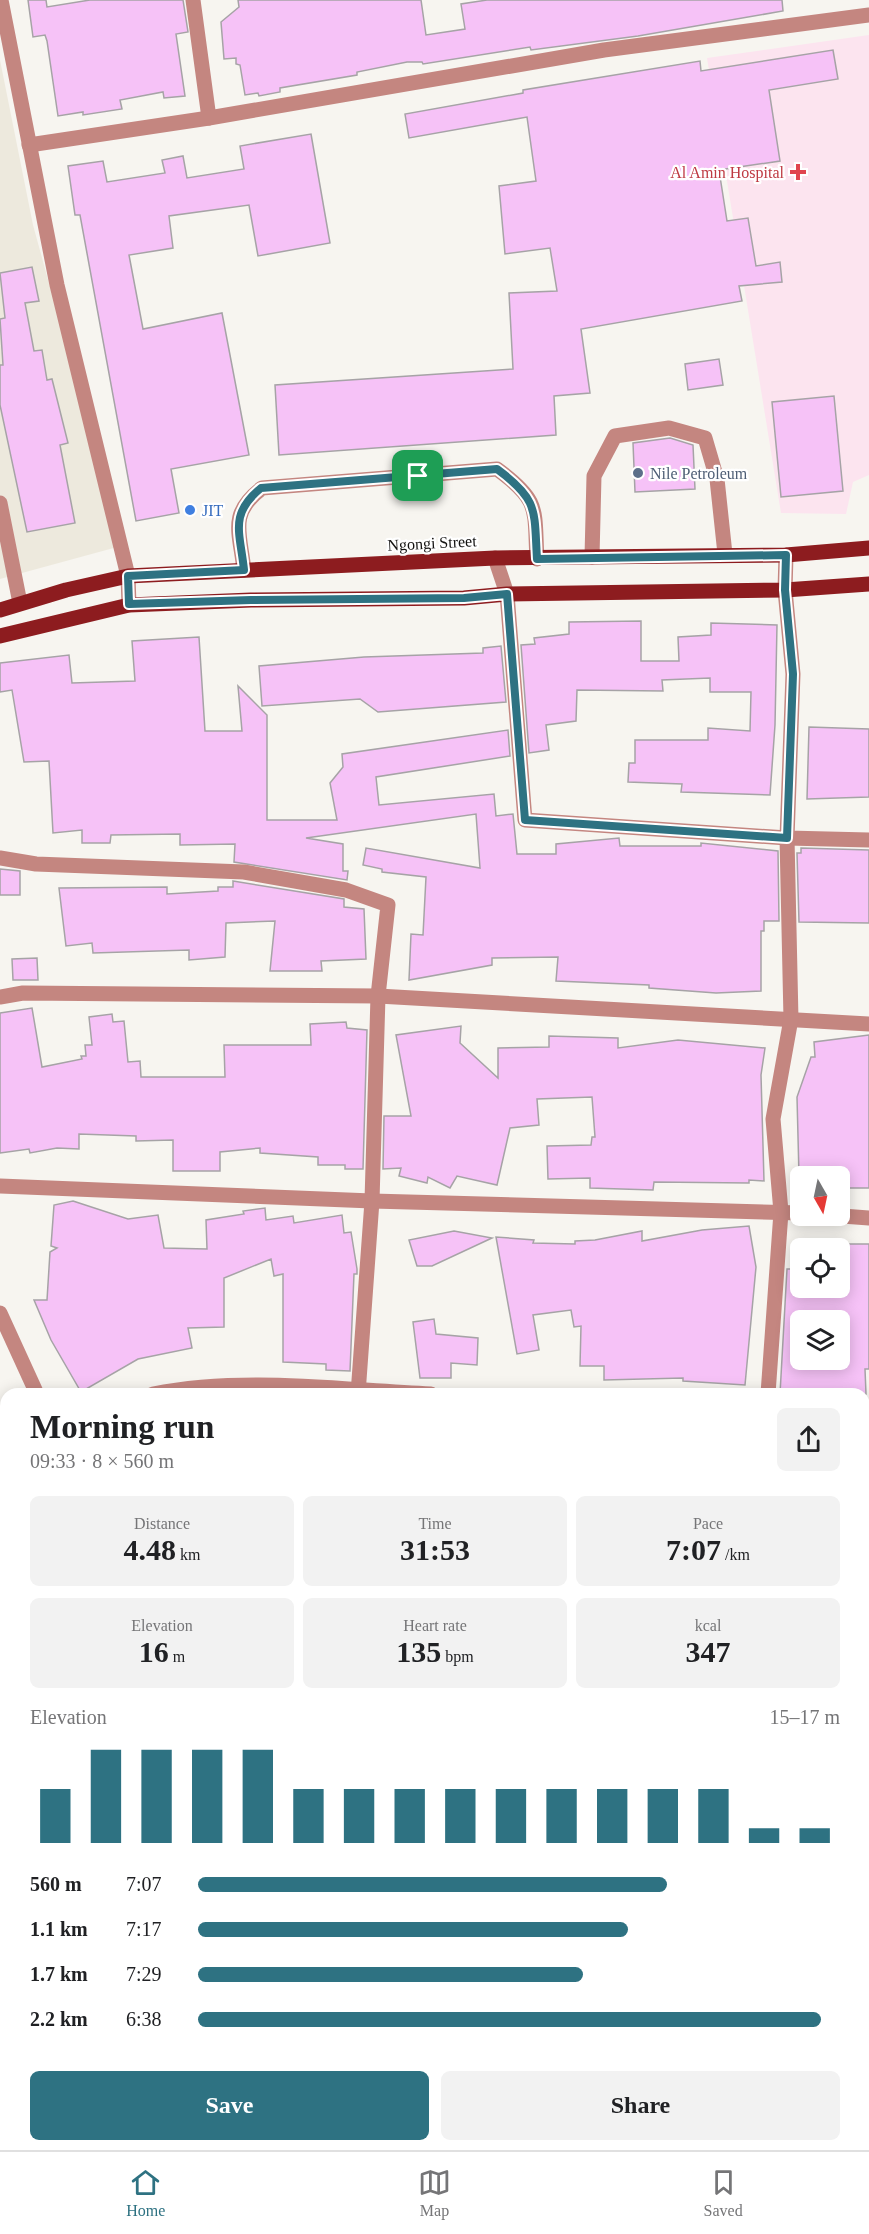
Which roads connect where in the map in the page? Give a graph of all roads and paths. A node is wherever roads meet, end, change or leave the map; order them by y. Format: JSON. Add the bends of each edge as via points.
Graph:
{"nodes":[{"id":1,"x":1,"y":0,"type":"edge"},
{"id":2,"x":193,"y":0,"type":"edge"},
{"id":3,"x":869,"y":15,"type":"edge"},
{"id":4,"x":209,"y":118,"type":"junction"},
{"id":5,"x":29,"y":145,"type":"junction"},
{"id":6,"x":0,"y":502,"type":"edge"},
{"id":7,"x":869,"y":548,"type":"edge"},
{"id":8,"x":725,"y":554,"type":"junction"},
{"id":9,"x":786,"y":555,"type":"junction"},
{"id":10,"x":592,"y":557,"type":"junction"},
{"id":11,"x":495,"y":558,"type":"junction"},
{"id":12,"x":537,"y":559,"type":"junction"},
{"id":13,"x":244,"y":570,"type":"junction"},
{"id":14,"x":128,"y":576,"type":"junction"},
{"id":15,"x":869,"y":584,"type":"edge"},
{"id":16,"x":785,"y":590,"type":"junction"},
{"id":17,"x":507,"y":594,"type":"junction"},
{"id":18,"x":20,"y":603,"type":"junction"},
{"id":19,"x":129,"y":604,"type":"junction"},
{"id":20,"x":0,"y":610,"type":"edge"},
{"id":21,"x":0,"y":636,"type":"edge"},
{"id":22,"x":787,"y":838,"type":"junction"},
{"id":23,"x":869,"y":840,"type":"edge"},
{"id":24,"x":0,"y":858,"type":"edge"},
{"id":25,"x":378,"y":996,"type":"junction"},
{"id":26,"x":0,"y":997,"type":"edge"},
{"id":27,"x":790,"y":1019,"type":"junction"},
{"id":28,"x":869,"y":1024,"type":"edge"},
{"id":29,"x":0,"y":1186,"type":"edge"},
{"id":30,"x":372,"y":1201,"type":"junction"},
{"id":31,"x":781,"y":1212,"type":"junction"},
{"id":32,"x":790,"y":1212,"type":"edge"},
{"id":33,"x":850,"y":1217,"type":"edge"},
{"id":34,"x":869,"y":1218,"type":"edge"},
{"id":35,"x":0,"y":1313,"type":"edge"},
{"id":36,"x":34,"y":1388,"type":"edge"},
{"id":37,"x":192,"y":1388,"type":"edge"},
{"id":38,"x":304,"y":1388,"type":"edge"},
{"id":39,"x":358,"y":1388,"type":"edge"},
{"id":40,"x":768,"y":1388,"type":"edge"}],
"edges":[{"from":1,"to":5,"type":"street"},
{"from":2,"to":4,"type":"street"},
{"from":3,"to":4,"type":"street","via":[[604,50]]},
{"from":4,"to":5,"type":"street"},
{"from":5,"to":14,"type":"street","via":[[57,285]]},
{"from":6,"to":18,"type":"street"},
{"from":7,"to":9,"type":"main road","name":"Ngongi Street"},
{"from":8,"to":9,"type":"main road","name":"Ngongi Street"},
{"from":8,"to":10,"type":"main road","name":"Ngongi Street"},
{"from":8,"to":10,"type":"street","via":[[717,479],[705,438],[669,428],[615,436],[594,476]]},
{"from":9,"to":16,"type":"street"},
{"from":10,"to":12,"type":"main road","name":"Ngongi Street"},
{"from":11,"to":12,"type":"main road","name":"Ngongi Street"},
{"from":11,"to":13,"type":"main road","name":"Ngongi Street"},
{"from":11,"to":17,"type":"street"},
{"from":12,"to":13,"type":"street","via":[[534,507],[522,487],[497,469],[261,488],[248,498],[238,515]]},
{"from":13,"to":14,"type":"main road","name":"Ngongi Street"},
{"from":14,"to":18,"type":"main road","name":"Ngongi Street"},
{"from":14,"to":19,"type":"street"},
{"from":15,"to":16,"type":"main road"},
{"from":16,"to":17,"type":"main road"},
{"from":16,"to":22,"type":"street","via":[[793,674]]},
{"from":17,"to":19,"type":"main road"},
{"from":17,"to":22,"type":"street","via":[[525,820]]},
{"from":18,"to":20,"type":"main road","name":"Ngongi Street"},
{"from":19,"to":21,"type":"main road"},
{"from":22,"to":23,"type":"street"},
{"from":22,"to":27,"type":"street"},
{"from":24,"to":25,"type":"street","via":[[36,864],[244,872],[346,890],[387,905]]},
{"from":25,"to":26,"type":"street","via":[[23,993]]},
{"from":25,"to":27,"type":"street"},
{"from":25,"to":30,"type":"street"},
{"from":27,"to":28,"type":"street"},
{"from":27,"to":31,"type":"street","via":[[773,1119]]},
{"from":29,"to":30,"type":"street"},
{"from":30,"to":31,"type":"street"},
{"from":30,"to":39,"type":"street"},
{"from":31,"to":32,"type":"street"},
{"from":31,"to":40,"type":"street"},
{"from":33,"to":34,"type":"street"},
{"from":35,"to":36,"type":"street"},
{"from":37,"to":38,"type":"street","via":[[249,1384]]}]}
